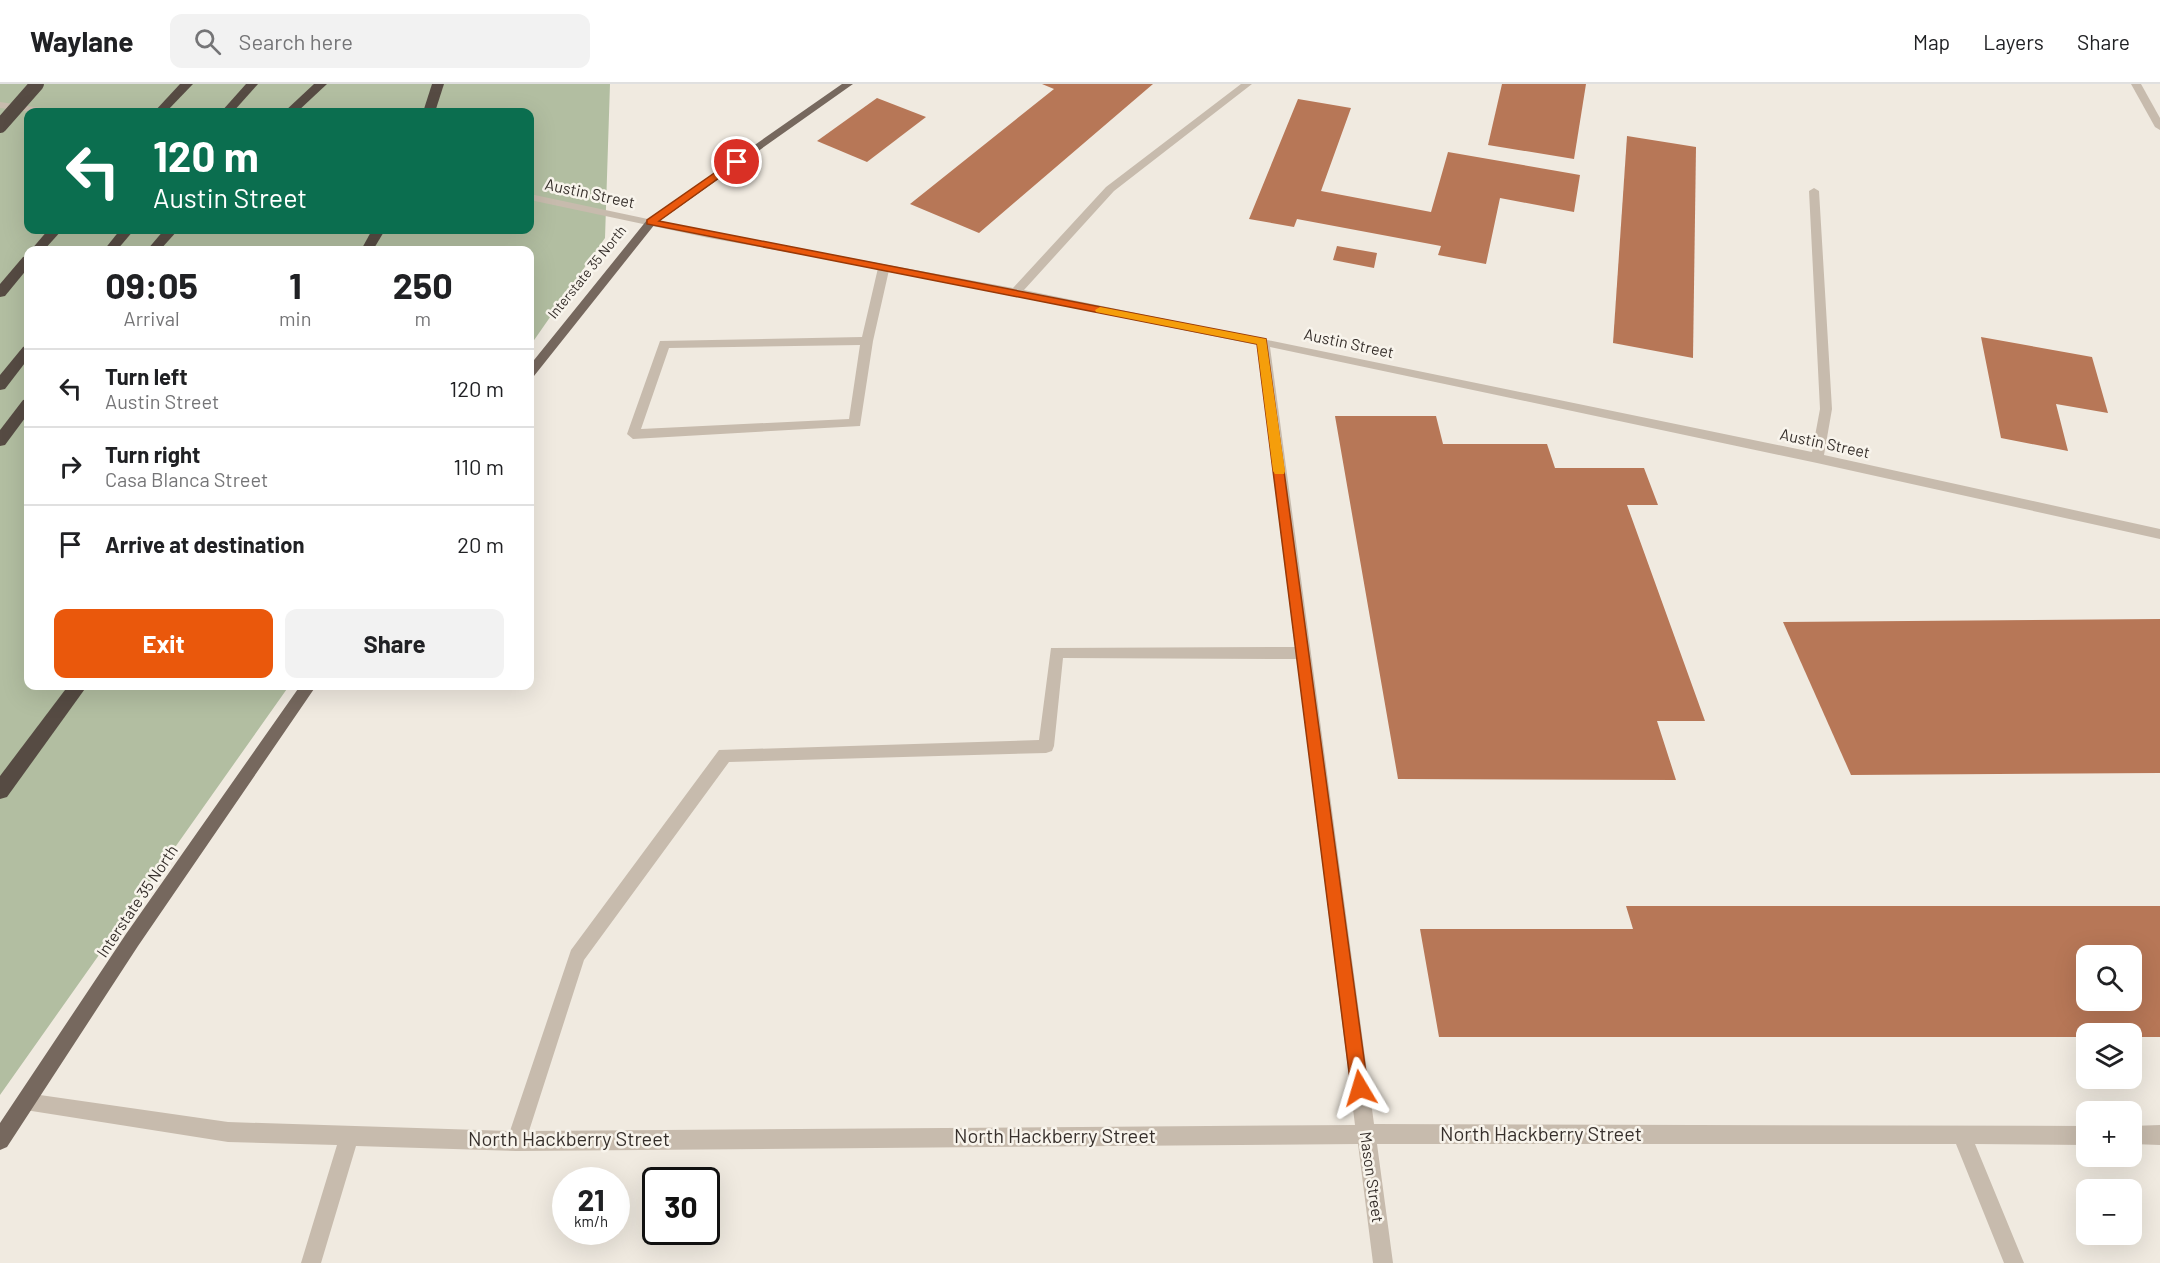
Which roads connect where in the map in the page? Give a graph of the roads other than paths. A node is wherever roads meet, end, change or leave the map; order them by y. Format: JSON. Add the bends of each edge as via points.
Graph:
{"nodes":[{"id":1,"x":37,"y":84,"type":"edge"},
{"id":2,"x":187,"y":84,"type":"edge"},
{"id":3,"x":252,"y":84,"type":"edge"},
{"id":4,"x":321,"y":84,"type":"edge"},
{"id":5,"x":438,"y":84,"type":"edge"},
{"id":6,"x":848,"y":84,"type":"edge"},
{"id":7,"x":1247,"y":84,"type":"edge"},
{"id":8,"x":2136,"y":84,"type":"edge"},
{"id":9,"x":0,"y":105,"type":"edge"},
{"id":10,"x":24,"y":108,"type":"edge"},
{"id":11,"x":164,"y":108,"type":"edge"},
{"id":12,"x":231,"y":108,"type":"edge"},
{"id":13,"x":294,"y":108,"type":"edge"},
{"id":14,"x":430,"y":108,"type":"edge"},
{"id":15,"x":0,"y":126,"type":"edge"},
{"id":16,"x":2160,"y":128,"type":"edge"},
{"id":17,"x":1815,"y":191,"type":"dead end"},
{"id":18,"x":534,"y":198,"type":"edge"},
{"id":19,"x":651,"y":222,"type":"junction"},
{"id":20,"x":51,"y":234,"type":"edge"},
{"id":21,"x":124,"y":234,"type":"edge"},
{"id":22,"x":167,"y":234,"type":"edge"},
{"id":23,"x":41,"y":246,"type":"edge"},
{"id":24,"x":113,"y":246,"type":"edge"},
{"id":25,"x":157,"y":246,"type":"edge"},
{"id":26,"x":24,"y":265,"type":"edge"},
{"id":27,"x":884,"y":266,"type":"junction"},
{"id":28,"x":0,"y":293,"type":"edge"},
{"id":29,"x":1015,"y":293,"type":"junction"},
{"id":30,"x":867,"y":341,"type":"junction"},
{"id":31,"x":1263,"y":342,"type":"junction"},
{"id":32,"x":24,"y":355,"type":"edge"},
{"id":33,"x":534,"y":368,"type":"edge"},
{"id":34,"x":0,"y":385,"type":"edge"},
{"id":35,"x":24,"y":409,"type":"edge"},
{"id":36,"x":0,"y":441,"type":"edge"},
{"id":37,"x":1817,"y":458,"type":"junction"},
{"id":38,"x":2160,"y":534,"type":"edge"},
{"id":39,"x":1303,"y":653,"type":"junction"},
{"id":40,"x":75,"y":690,"type":"edge"},
{"id":41,"x":305,"y":690,"type":"edge"},
{"id":42,"x":0,"y":791,"type":"edge"},
{"id":43,"x":26,"y":1101,"type":"junction"},
{"id":44,"x":1366,"y":1134,"type":"junction"},
{"id":45,"x":1962,"y":1135,"type":"junction"},
{"id":46,"x":2076,"y":1135,"type":"edge"},
{"id":47,"x":2142,"y":1135,"type":"edge"},
{"id":48,"x":2160,"y":1136,"type":"edge"},
{"id":49,"x":349,"y":1137,"type":"junction"},
{"id":50,"x":0,"y":1140,"type":"edge"},
{"id":51,"x":516,"y":1141,"type":"junction"},
{"id":52,"x":311,"y":1263,"type":"edge"},
{"id":53,"x":1383,"y":1263,"type":"edge"},
{"id":54,"x":2014,"y":1263,"type":"edge"}],
"edges":[{"from":1,"to":15,"type":"highway","bridge":true},
{"from":2,"to":11,"type":"highway"},
{"from":3,"to":12,"type":"highway"},
{"from":4,"to":13,"type":"highway"},
{"from":5,"to":14,"type":"highway"},
{"from":6,"to":19,"type":"main road","name":"Interstate 35 North"},
{"from":7,"to":29,"type":"street","via":[[1110,189]]},
{"from":8,"to":16,"type":"street"},
{"from":9,"to":10,"type":"street"},
{"from":17,"to":37,"type":"street","via":[[1826,410]]},
{"from":18,"to":19,"type":"street","name":"Austin Street"},
{"from":19,"to":27,"type":"street","name":"Austin Street"},
{"from":19,"to":33,"type":"main road","name":"Interstate 35 North"},
{"from":20,"to":23,"type":"highway"},
{"from":21,"to":24,"type":"highway"},
{"from":22,"to":25,"type":"highway"},
{"from":26,"to":28,"type":"highway"},
{"from":27,"to":29,"type":"street","name":"Austin Street"},
{"from":27,"to":30,"type":"street"},
{"from":29,"to":31,"type":"street","name":"Austin Street"},
{"from":30,"to":30,"type":"street","via":[[664,344],[633,434],[855,423]]},
{"from":31,"to":37,"type":"street","name":"Austin Street"},
{"from":31,"to":39,"type":"street","name":"Mason Street"},
{"from":32,"to":34,"type":"highway"},
{"from":35,"to":36,"type":"highway"},
{"from":37,"to":38,"type":"street","name":"Austin Street"},
{"from":39,"to":44,"type":"street","name":"Mason Street"},
{"from":39,"to":51,"type":"street","via":[[1056,652],[1046,746],[725,755],[577,956]]},
{"from":40,"to":42,"type":"highway"},
{"from":41,"to":43,"type":"main road","name":"Interstate 35 North"},
{"from":43,"to":49,"type":"street","name":"North Hackberry Street","via":[[228,1132]]},
{"from":43,"to":50,"type":"main road","name":"Interstate 35 North"},
{"from":44,"to":45,"type":"street","name":"North Hackberry Street"},
{"from":44,"to":51,"type":"street","name":"North Hackberry Street"},
{"from":44,"to":53,"type":"street","name":"Mason Street"},
{"from":45,"to":46,"type":"street","name":"North Hackberry Street"},
{"from":45,"to":54,"type":"street"},
{"from":47,"to":48,"type":"street"},
{"from":49,"to":51,"type":"street","name":"North Hackberry Street"},
{"from":49,"to":52,"type":"street"}]}
